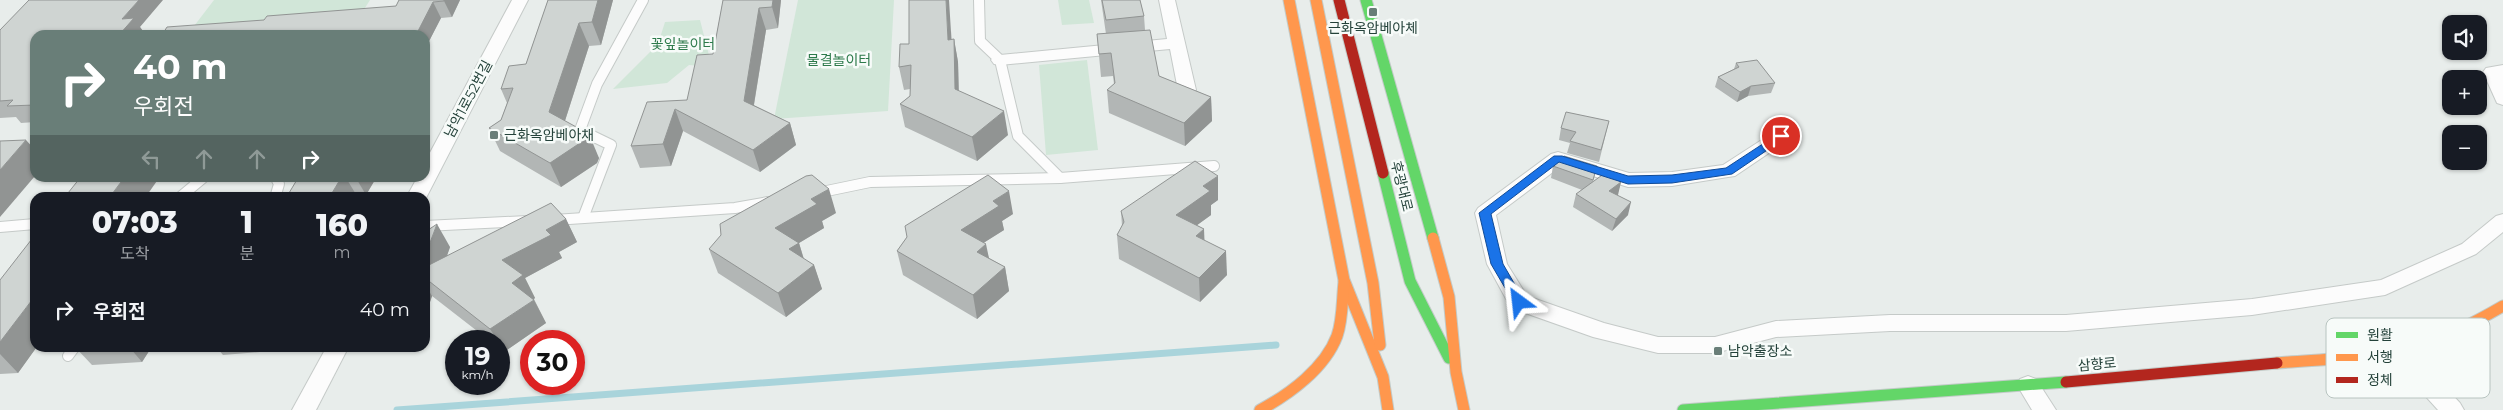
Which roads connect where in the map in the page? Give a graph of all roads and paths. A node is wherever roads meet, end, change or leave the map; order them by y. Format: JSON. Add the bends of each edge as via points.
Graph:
{"nodes":[{"id":1,"x":520,"y":0,"type":"edge"},
{"id":2,"x":643,"y":0,"type":"edge"},
{"id":3,"x":979,"y":0,"type":"edge"},
{"id":4,"x":1167,"y":0,"type":"edge"},
{"id":5,"x":1289,"y":0,"type":"edge"},
{"id":6,"x":1316,"y":0,"type":"edge"},
{"id":7,"x":1339,"y":0,"type":"edge"},
{"id":8,"x":1366,"y":0,"type":"edge"},
{"id":9,"x":1177,"y":42,"type":"junction"},
{"id":10,"x":1000,"y":60,"type":"junction"},
{"id":11,"x":2503,"y":70,"type":"edge"},
{"id":12,"x":1187,"y":90,"type":"edge"},
{"id":13,"x":2503,"y":99,"type":"edge"},
{"id":14,"x":1781,"y":136,"type":"dead end"},
{"id":15,"x":1214,"y":166,"type":"dead end"},
{"id":16,"x":430,"y":171,"type":"edge"},
{"id":17,"x":1060,"y":178,"type":"junction"},
{"id":18,"x":198,"y":182,"type":"edge"},
{"id":19,"x":186,"y":192,"type":"edge"},
{"id":20,"x":810,"y":194,"type":"edge"},
{"id":21,"x":782,"y":200,"type":"edge"},
{"id":22,"x":583,"y":218,"type":"junction"},
{"id":23,"x":2503,"y":221,"type":"edge"},
{"id":24,"x":30,"y":224,"type":"edge"},
{"id":25,"x":430,"y":226,"type":"edge"},
{"id":26,"x":0,"y":227,"type":"edge"},
{"id":27,"x":1344,"y":280,"type":"junction"},
{"id":28,"x":2503,"y":306,"type":"edge"},
{"id":29,"x":2483,"y":318,"type":"edge"},
{"id":30,"x":335,"y":352,"type":"edge"},
{"id":31,"x":2326,"y":358,"type":"edge"},
{"id":32,"x":1456,"y":372,"type":"junction"},
{"id":33,"x":1383,"y":377,"type":"junction"},
{"id":34,"x":2028,"y":385,"type":"junction"},
{"id":35,"x":2441,"y":398,"type":"edge"},
{"id":36,"x":304,"y":410,"type":"edge"},
{"id":37,"x":1260,"y":410,"type":"edge"},
{"id":38,"x":1388,"y":410,"type":"edge"},
{"id":39,"x":1464,"y":410,"type":"edge"},
{"id":40,"x":1683,"y":410,"type":"edge"},
{"id":41,"x":2044,"y":410,"type":"edge"},
{"id":42,"x":2452,"y":410,"type":"edge"}],
"edges":[{"from":1,"to":16,"type":"street","name":"남악1로52번길"},
{"from":2,"to":22,"type":"lane","via":[[597,84],[580,130],[611,145]]},
{"from":3,"to":10,"type":"lane","via":[[980,42]]},
{"from":4,"to":9,"type":"street"},
{"from":5,"to":27,"type":"street"},
{"from":6,"to":33,"type":"street","via":[[1373,283]]},
{"from":7,"to":32,"type":"street","name":"후광대로","via":[[1410,281]]},
{"from":8,"to":32,"type":"street","name":"후광대로","via":[[1449,297]]},
{"from":9,"to":10,"type":"street"},
{"from":9,"to":12,"type":"street"},
{"from":10,"to":17,"type":"lane","via":[[1018,136]]},
{"from":11,"to":13,"type":"street","via":[[2492,72]]},
{"from":14,"to":23,"type":"street","via":[[1728,171],[1672,179],[1628,180],[1558,158],[1485,213],[1497,264],[1519,302],[1601,331],[1658,345],[1715,345],[1776,329],[1890,323],[2066,323],[2252,307],[2385,288],[2469,249]]},
{"from":15,"to":17,"type":"lane"},
{"from":17,"to":20,"type":"lane","via":[[870,182]]},
{"from":18,"to":19,"type":"lane"},
{"from":21,"to":22,"type":"lane","via":[[735,208]]},
{"from":22,"to":25,"type":"lane"},
{"from":24,"to":26,"type":"lane"},
{"from":27,"to":33,"type":"street"},
{"from":27,"to":37,"type":"street","via":[[1337,336],[1311,374]]},
{"from":28,"to":29,"type":"street","name":"삼향로"},
{"from":30,"to":36,"type":"street"},
{"from":31,"to":34,"type":"street","name":"삼향로"},
{"from":32,"to":39,"type":"street","name":"후광대로"},
{"from":33,"to":38,"type":"street"},
{"from":34,"to":40,"type":"street","name":"삼향로"},
{"from":34,"to":41,"type":"street"},
{"from":35,"to":42,"type":"street"}]}
